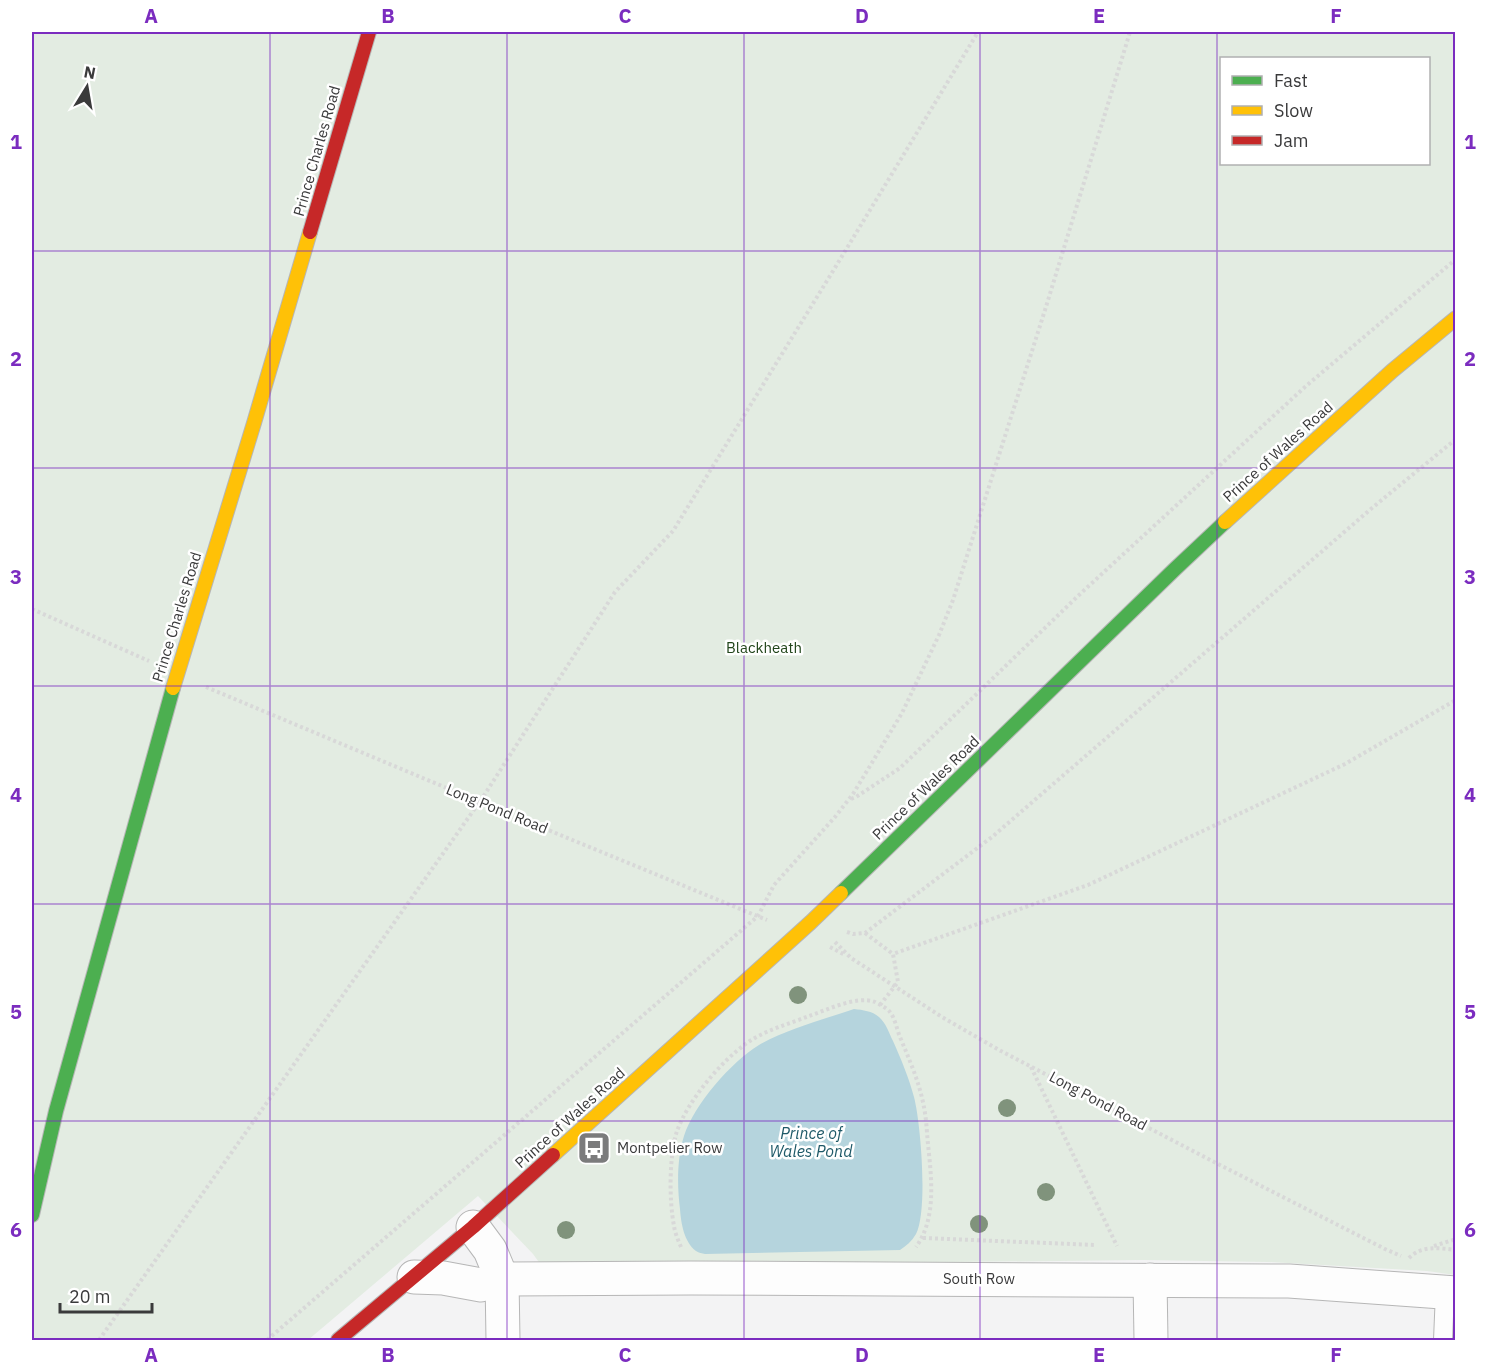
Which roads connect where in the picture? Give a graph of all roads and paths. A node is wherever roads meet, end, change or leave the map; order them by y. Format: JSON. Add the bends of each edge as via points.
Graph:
{"nodes":[{"id":1,"x":369,"y":32,"type":"edge"},
{"id":2,"x":978,"y":32,"type":"edge"},
{"id":3,"x":1130,"y":32,"type":"edge"},
{"id":4,"x":1455,"y":259,"type":"edge"},
{"id":5,"x":1455,"y":318,"type":"edge"},
{"id":6,"x":1455,"y":439,"type":"edge"},
{"id":7,"x":32,"y":609,"type":"edge"},
{"id":8,"x":154,"y":664,"type":"dead end"},
{"id":9,"x":198,"y":683,"type":"dead end"},
{"id":10,"x":1455,"y":700,"type":"edge"},
{"id":11,"x":848,"y":800,"type":"junction"},
{"id":12,"x":480,"y":802,"type":"junction"},
{"id":13,"x":758,"y":916,"type":"junction"},
{"id":14,"x":769,"y":920,"type":"dead end"},
{"id":15,"x":840,"y":929,"type":"dead end"},
{"id":16,"x":865,"y":933,"type":"junction"},
{"id":17,"x":831,"y":937,"type":"dead end"},
{"id":18,"x":824,"y":944,"type":"dead end"},
{"id":19,"x":893,"y":954,"type":"junction"},
{"id":20,"x":851,"y":958,"type":"junction"},
{"id":21,"x":895,"y":986,"type":"junction"},
{"id":22,"x":880,"y":1005,"type":"junction"},
{"id":23,"x":1031,"y":1066,"type":"junction"},
{"id":24,"x":32,"y":1215,"type":"edge"},
{"id":25,"x":472,"y":1227,"type":"junction"},
{"id":26,"x":923,"y":1238,"type":"dead end"},
{"id":27,"x":1455,"y":1239,"type":"edge"},
{"id":28,"x":1117,"y":1246,"type":"dead end"},
{"id":29,"x":1433,"y":1247,"type":"junction"},
{"id":30,"x":1385,"y":1249,"type":"junction"},
{"id":31,"x":682,"y":1250,"type":"dead end"},
{"id":32,"x":1455,"y":1250,"type":"edge"},
{"id":33,"x":1384,"y":1256,"type":"dead end"},
{"id":34,"x":1409,"y":1258,"type":"junction"},
{"id":35,"x":414,"y":1277,"type":"junction"},
{"id":36,"x":502,"y":1279,"type":"junction"},
{"id":37,"x":1150,"y":1280,"type":"junction"},
{"id":38,"x":1443,"y":1292,"type":"edge"},
{"id":39,"x":99,"y":1341,"type":"edge"},
{"id":40,"x":267,"y":1341,"type":"edge"},
{"id":41,"x":338,"y":1341,"type":"edge"},
{"id":42,"x":503,"y":1341,"type":"edge"},
{"id":43,"x":1151,"y":1341,"type":"edge"},
{"id":44,"x":1443,"y":1341,"type":"edge"}],
"edges":[{"from":1,"to":24,"type":"main road","name":"Prince Charles Road","via":[[177,674],[56,1111]]},
{"from":2,"to":12,"type":"path","via":[[673,531],[615,592]]},
{"from":3,"to":11,"type":"path","via":[[953,600],[902,713]]},
{"from":4,"to":11,"type":"path","via":[[1306,386],[900,768]]},
{"from":5,"to":25,"type":"main road","name":"Prince of Wales Road","via":[[1183,561],[812,922]]},
{"from":6,"to":16,"type":"path","via":[[992,837]]},
{"from":7,"to":8,"type":"path"},
{"from":9,"to":12,"type":"path","name":"Long Pond Road"},
{"from":10,"to":19,"type":"path","via":[[1345,765],[1088,885]]},
{"from":11,"to":13,"type":"path","via":[[774,885]]},
{"from":12,"to":13,"type":"path","name":"Long Pond Road"},
{"from":12,"to":39,"type":"path"},
{"from":13,"to":14,"type":"path","name":"Long Pond Road"},
{"from":13,"to":40,"type":"path"},
{"from":15,"to":16,"type":"path"},
{"from":16,"to":19,"type":"path"},
{"from":17,"to":20,"type":"path","name":"Long Pond Road"},
{"from":18,"to":20,"type":"path"},
{"from":19,"to":21,"type":"path","via":[[898,982]]},
{"from":20,"to":21,"type":"path","name":"Long Pond Road"},
{"from":21,"to":22,"type":"path"},
{"from":21,"to":23,"type":"path","name":"Long Pond Road"},
{"from":22,"to":26,"type":"path","via":[[890,1012],[925,1109],[931,1203]]},
{"from":22,"to":31,"type":"path","via":[[874,1001],[852,1001],[771,1031],[747,1043],[702,1090],[677,1131],[674,1146],[671,1203]]},
{"from":23,"to":28,"type":"path"},
{"from":23,"to":30,"type":"path","name":"Long Pond Road"},
{"from":25,"to":35,"type":"main road","name":"Prince of Wales Road"},
{"from":25,"to":36,"type":"street","via":[[490,1250]]},
{"from":27,"to":29,"type":"path"},
{"from":29,"to":32,"type":"path"},
{"from":29,"to":34,"type":"path"},
{"from":30,"to":33,"type":"path"},
{"from":30,"to":34,"type":"path","name":"Long Pond Road"},
{"from":34,"to":38,"type":"path","name":"Long Pond Road","via":[[1426,1264]]},
{"from":35,"to":36,"type":"street","name":"South Row","via":[[482,1286]]},
{"from":35,"to":41,"type":"main road"},
{"from":36,"to":37,"type":"street","name":"South Row"},
{"from":36,"to":42,"type":"street"},
{"from":37,"to":38,"type":"street","name":"South Row","via":[[1289,1281]]},
{"from":37,"to":43,"type":"street"},
{"from":38,"to":44,"type":"lane"}]}
